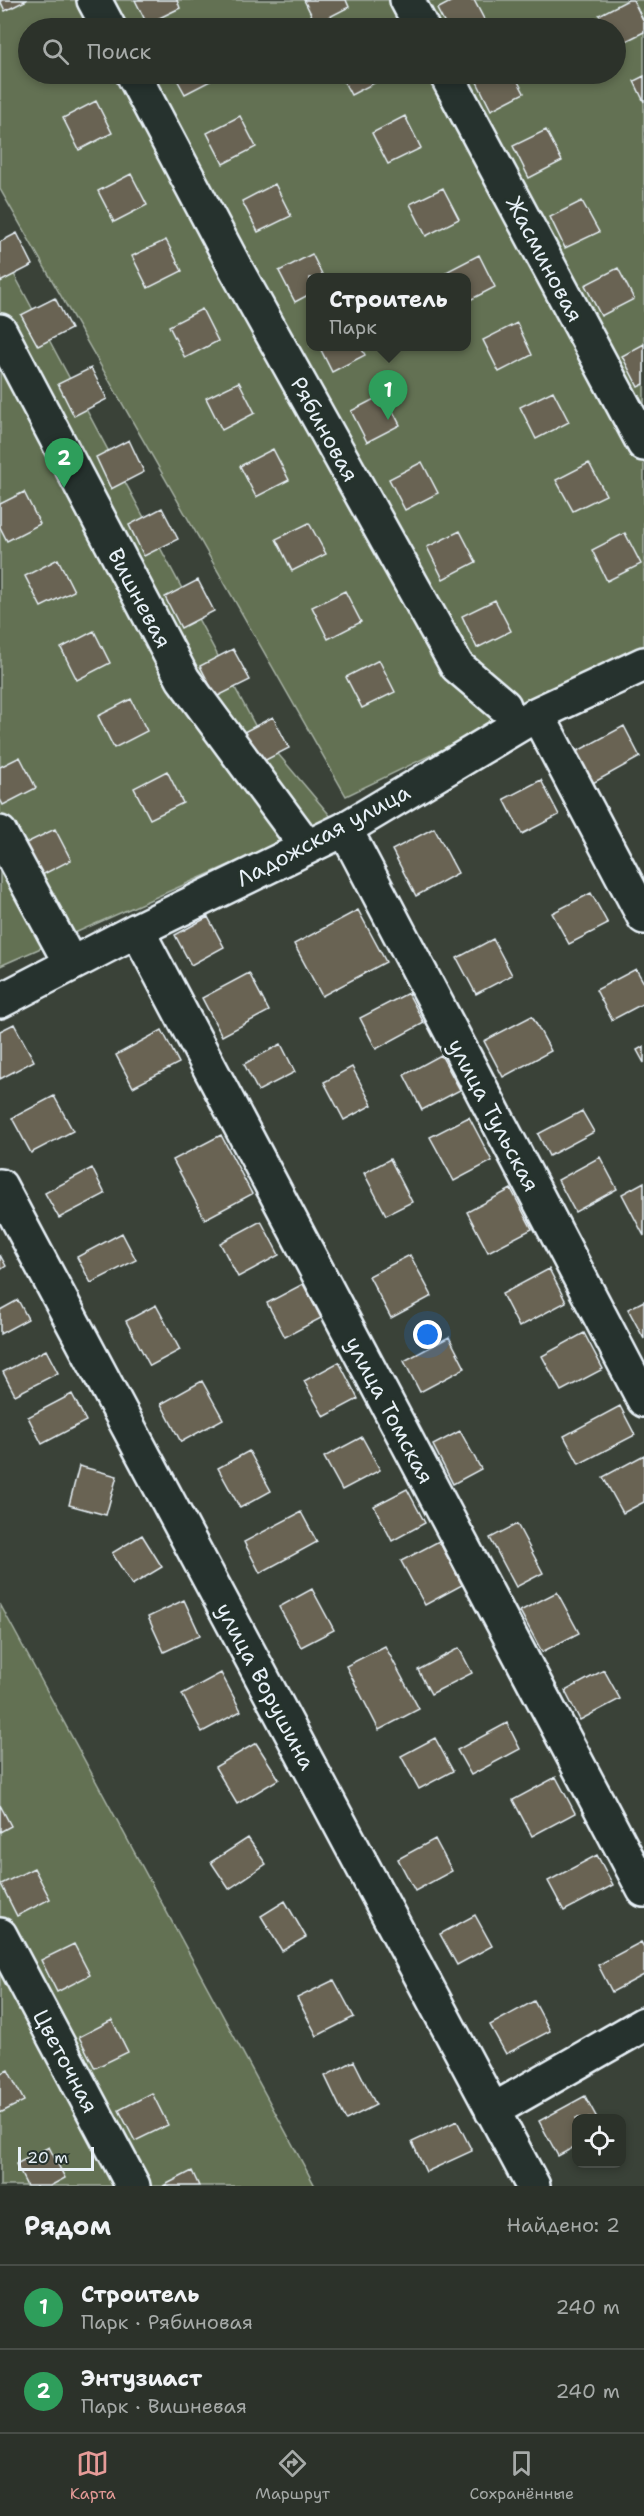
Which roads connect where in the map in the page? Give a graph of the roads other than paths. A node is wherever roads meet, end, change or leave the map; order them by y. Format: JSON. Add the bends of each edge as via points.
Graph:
{"nodes":[{"id":1,"x":94,"y":0,"type":"edge"},
{"id":2,"x":407,"y":0,"type":"edge"},
{"id":3,"x":104,"y":18,"type":"edge"},
{"id":4,"x":417,"y":18,"type":"edge"},
{"id":5,"x":138,"y":84,"type":"edge"},
{"id":6,"x":451,"y":84,"type":"edge"},
{"id":7,"x":0,"y":331,"type":"edge"},
{"id":8,"x":644,"y":444,"type":"edge"},
{"id":9,"x":644,"y":664,"type":"edge"},
{"id":10,"x":504,"y":706,"type":"dead end"},
{"id":11,"x":537,"y":714,"type":"junction"},
{"id":12,"x":345,"y":829,"type":"junction"},
{"id":13,"x":0,"y":833,"type":"edge"},
{"id":14,"x":307,"y":847,"type":"junction"},
{"id":15,"x":644,"y":916,"type":"edge"},
{"id":16,"x":137,"y":930,"type":"junction"},
{"id":17,"x":71,"y":964,"type":"junction"},
{"id":18,"x":0,"y":1001,"type":"edge"},
{"id":19,"x":0,"y":1186,"type":"edge"},
{"id":20,"x":644,"y":1400,"type":"edge"},
{"id":21,"x":644,"y":1890,"type":"edge"},
{"id":22,"x":0,"y":1935,"type":"edge"},
{"id":23,"x":644,"y":2024,"type":"edge"},
{"id":24,"x":492,"y":2112,"type":"junction"},
{"id":25,"x":133,"y":2186,"type":"edge"},
{"id":26,"x":533,"y":2186,"type":"edge"}],
"edges":[{"from":1,"to":3,"type":"street"},
{"from":2,"to":4,"type":"street"},
{"from":5,"to":10,"type":"street","name":"Рябиновая","via":[[236,269],[457,666]]},
{"from":6,"to":8,"type":"street","name":"Жасминовая"},
{"from":7,"to":14,"type":"street","name":"Вишневая","via":[[183,679]]},
{"from":9,"to":11,"type":"street","name":"Ладожская улица"},
{"from":11,"to":12,"type":"street","name":"Ладожская улица"},
{"from":11,"to":15,"type":"street"},
{"from":12,"to":14,"type":"street","name":"Ладожская улица"},
{"from":12,"to":20,"type":"street","name":"улица Тульская"},
{"from":13,"to":17,"type":"street"},
{"from":14,"to":16,"type":"street","name":"Ладожская улица"},
{"from":16,"to":17,"type":"street","name":"Ладожская улица"},
{"from":16,"to":21,"type":"street","name":"улица Томская"},
{"from":17,"to":18,"type":"street","name":"Ладожская улица"},
{"from":19,"to":24,"type":"street","name":"улица Ворушина"},
{"from":22,"to":25,"type":"street","name":"Цветочная"},
{"from":23,"to":24,"type":"street"},
{"from":24,"to":26,"type":"street","name":"улица Ворушина"}]}
